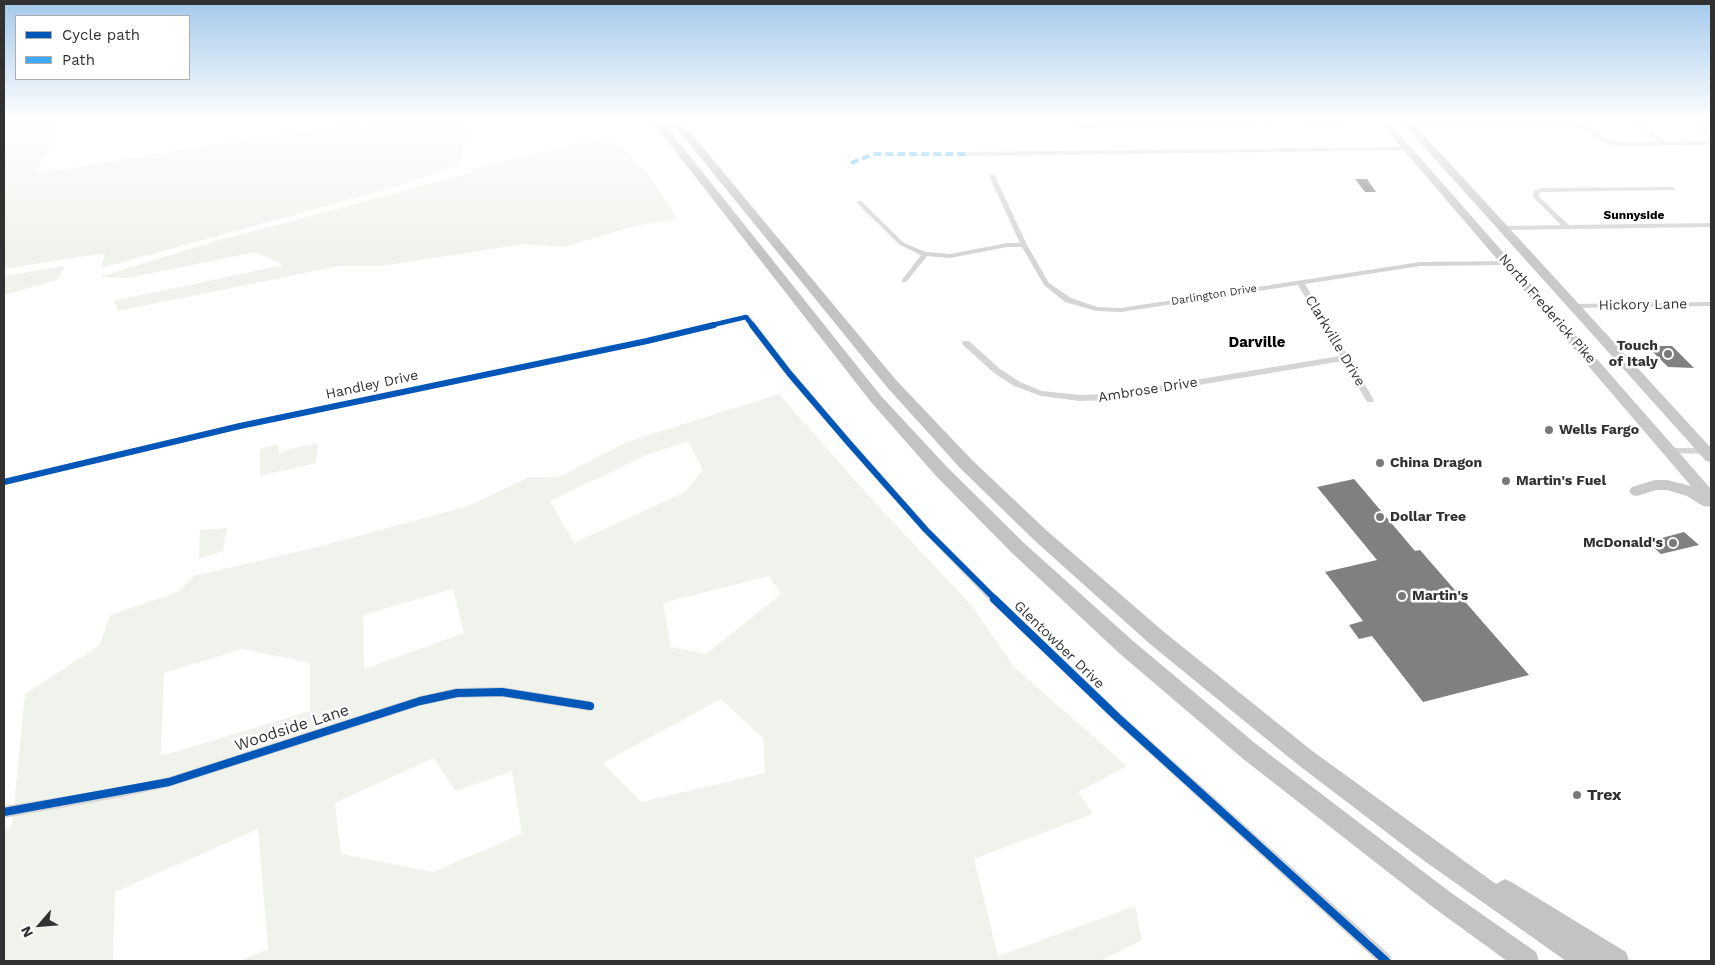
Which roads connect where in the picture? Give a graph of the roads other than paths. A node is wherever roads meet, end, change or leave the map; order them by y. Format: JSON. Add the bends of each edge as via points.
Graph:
{"nodes":[{"id":1,"x":692,"y":165,"type":"edge"},
{"id":2,"x":712,"y":165,"type":"edge"},
{"id":3,"x":1421,"y":165,"type":"edge"},
{"id":4,"x":1446,"y":165,"type":"edge"},
{"id":5,"x":992,"y":176,"type":"dead end"},
{"id":6,"x":1434,"y":180,"type":"junction"},
{"id":7,"x":1459,"y":180,"type":"junction"},
{"id":8,"x":1673,"y":189,"type":"dead end"},
{"id":9,"x":859,"y":202,"type":"dead end"},
{"id":10,"x":1711,"y":225,"type":"edge"},
{"id":11,"x":1567,"y":227,"type":"junction"},
{"id":12,"x":1503,"y":228,"type":"junction"},
{"id":13,"x":1024,"y":245,"type":"junction"},
{"id":14,"x":925,"y":254,"type":"junction"},
{"id":15,"x":1508,"y":263,"type":"junction"},
{"id":16,"x":904,"y":281,"type":"dead end"},
{"id":17,"x":1300,"y":282,"type":"junction"},
{"id":18,"x":1711,"y":304,"type":"edge"},
{"id":19,"x":1574,"y":306,"type":"junction"},
{"id":20,"x":746,"y":317,"type":"joint"},
{"id":21,"x":966,"y":343,"type":"dead end"},
{"id":22,"x":1345,"y":358,"type":"junction"},
{"id":23,"x":1370,"y":400,"type":"dead end"},
{"id":24,"x":1670,"y":451,"type":"junction"},
{"id":25,"x":1709,"y":453,"type":"edge"},
{"id":26,"x":4,"y":482,"type":"edge"},
{"id":27,"x":1636,"y":491,"type":"dead end"},
{"id":28,"x":1711,"y":499,"type":"edge"},
{"id":29,"x":1711,"y":504,"type":"edge"},
{"id":30,"x":1201,"y":674,"type":"junction"},
{"id":31,"x":590,"y":706,"type":"dead end"},
{"id":32,"x":4,"y":812,"type":"edge"},
{"id":33,"x":1442,"y":900,"type":"junction"},
{"id":34,"x":1386,"y":961,"type":"edge"},
{"id":35,"x":1522,"y":961,"type":"edge"},
{"id":36,"x":1527,"y":961,"type":"edge"},
{"id":37,"x":1586,"y":961,"type":"edge"},
{"id":38,"x":1617,"y":961,"type":"edge"}],
"edges":[{"from":1,"to":33,"type":"highway","via":[[876,399],[989,520],[1190,702]]},
{"from":2,"to":30,"type":"highway","via":[[885,376],[966,464],[1040,535]]},
{"from":3,"to":6,"type":"main road","name":"North Frederick Pike"},
{"from":4,"to":7,"type":"main road","name":"North Frederick Pike"},
{"from":5,"to":13,"type":"street","name":"Darlington Drive"},
{"from":6,"to":7,"type":"main road"},
{"from":6,"to":15,"type":"main road","name":"North Frederick Pike"},
{"from":7,"to":12,"type":"main road","name":"North Frederick Pike"},
{"from":8,"to":11,"type":"street","via":[[1536,192],[1536,196]]},
{"from":9,"to":14,"type":"street","via":[[902,244]]},
{"from":10,"to":11,"type":"street"},
{"from":11,"to":12,"type":"street"},
{"from":12,"to":19,"type":"main road","name":"North Frederick Pike"},
{"from":13,"to":14,"type":"street","via":[[950,256]]},
{"from":13,"to":17,"type":"street","name":"Darlington Drive","via":[[1042,279],[1052,290],[1068,300],[1096,309],[1121,310]]},
{"from":14,"to":16,"type":"street"},
{"from":15,"to":17,"type":"street","name":"Darlington Drive","via":[[1420,264]]},
{"from":15,"to":24,"type":"main road","name":"North Frederick Pike"},
{"from":17,"to":22,"type":"street","name":"Clarkville Drive"},
{"from":18,"to":19,"type":"street","name":"Hickory Lane"},
{"from":19,"to":25,"type":"main road","name":"North Frederick Pike"},
{"from":20,"to":26,"type":"street","name":"Handley Drive","via":[[647,341],[231,428]]},
{"from":20,"to":34,"type":"street","name":"Glentowber Drive","via":[[848,442],[926,530],[990,595],[1118,718]]},
{"from":21,"to":22,"type":"street","name":"Ambrose Drive","via":[[1017,384],[1041,393],[1080,398],[1109,398]]},
{"from":22,"to":23,"type":"street","name":"Clarkville Drive"},
{"from":24,"to":25,"type":"street"},
{"from":24,"to":28,"type":"main road","name":"North Frederick Pike"},
{"from":27,"to":29,"type":"main road","via":[[1667,485],[1692,492]]},
{"from":30,"to":37,"type":"highway","via":[[1363,802]]},
{"from":30,"to":38,"type":"highway","via":[[1358,791],[1478,874]]},
{"from":31,"to":32,"type":"street","name":"Woodside Lane","via":[[502,692],[450,694],[169,782]]},
{"from":33,"to":35,"type":"highway"},
{"from":33,"to":36,"type":"highway"}]}
